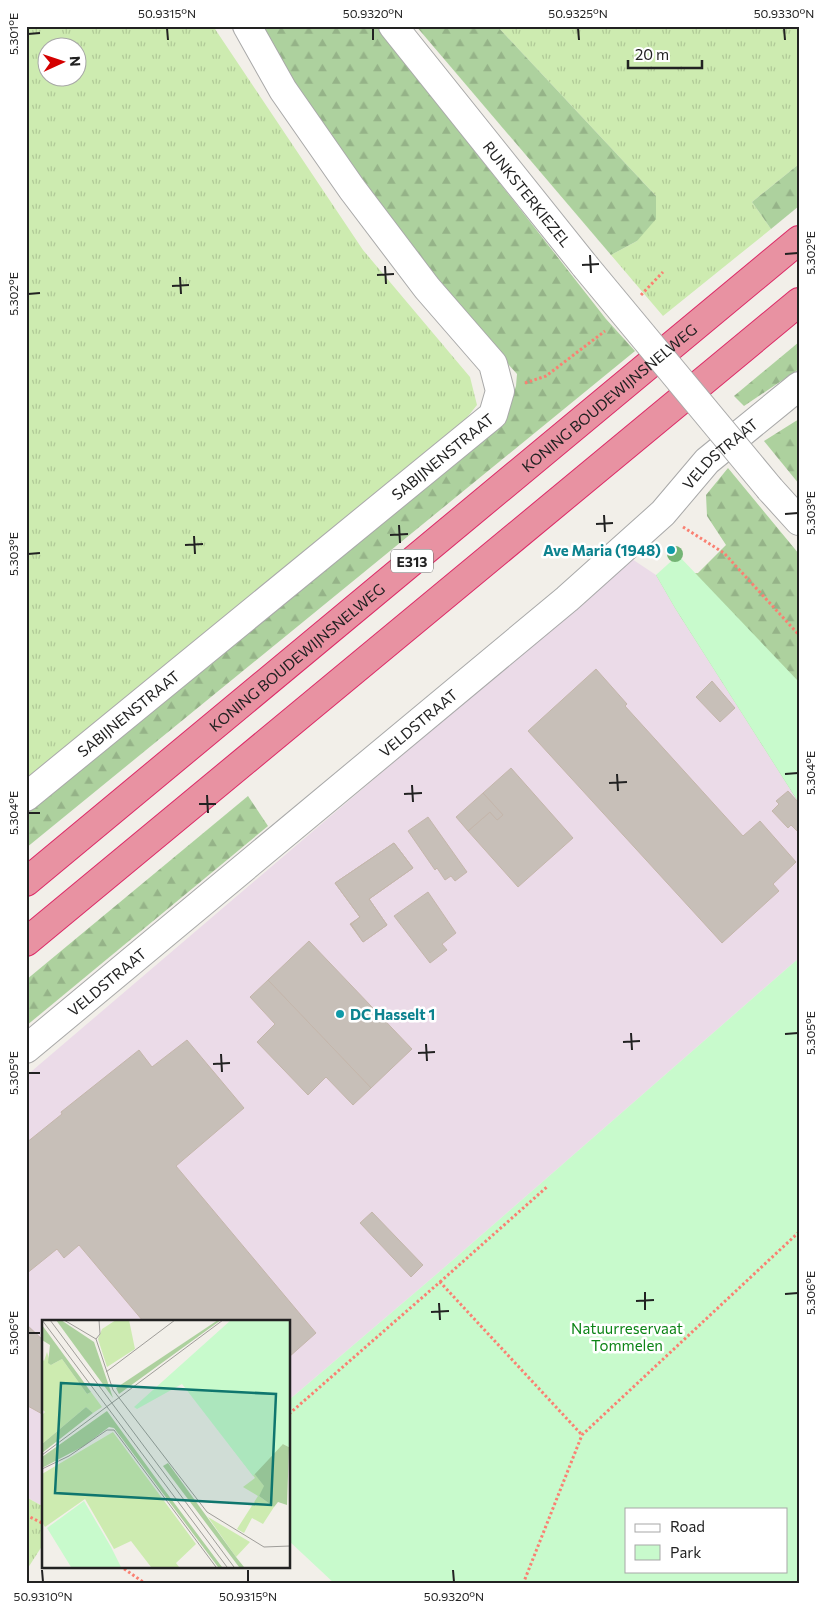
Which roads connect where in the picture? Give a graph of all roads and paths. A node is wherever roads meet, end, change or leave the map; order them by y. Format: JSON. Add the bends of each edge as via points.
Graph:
{"nodes":[{"id":1,"x":248,"y":26,"type":"edge"},
{"id":2,"x":393,"y":26,"type":"edge"},
{"id":3,"x":799,"y":240,"type":"edge"},
{"id":4,"x":663,"y":272,"type":"dead end"},
{"id":5,"x":635,"y":301,"type":"dead end"},
{"id":6,"x":799,"y":302,"type":"edge"},
{"id":7,"x":607,"y":330,"type":"dead end"},
{"id":8,"x":799,"y":386,"type":"edge"},
{"id":9,"x":500,"y":390,"type":"junction"},
{"id":10,"x":662,"y":513,"type":"junction"},
{"id":11,"x":799,"y":521,"type":"edge"},
{"id":12,"x":799,"y":635,"type":"edge"},
{"id":13,"x":26,"y":797,"type":"edge"},
{"id":14,"x":26,"y":882,"type":"edge"},
{"id":15,"x":26,"y":942,"type":"edge"},
{"id":16,"x":26,"y":1049,"type":"edge"},
{"id":17,"x":548,"y":1186,"type":"dead end"},
{"id":18,"x":799,"y":1232,"type":"edge"},
{"id":19,"x":440,"y":1282,"type":"junction"},
{"id":20,"x":290,"y":1413,"type":"edge"},
{"id":21,"x":582,"y":1436,"type":"junction"},
{"id":22,"x":26,"y":1515,"type":"edge"},
{"id":23,"x":42,"y":1523,"type":"edge"},
{"id":24,"x":123,"y":1568,"type":"edge"},
{"id":25,"x":146,"y":1584,"type":"edge"},
{"id":26,"x":523,"y":1584,"type":"edge"}],
"edges":[{"from":1,"to":9,"type":"street","name":"SABIJNENSTRAAT","via":[[282,90],[352,189],[427,288],[494,364]]},
{"from":2,"to":11,"type":"street","name":"RUNKSTERKIEZEL","bridge":true,"via":[[585,266]]},
{"from":3,"to":14,"type":"highway","name":"KONING BOUDEWIJNSNELWEG","number":"E313"},
{"from":4,"to":5,"type":"path"},
{"from":6,"to":15,"type":"highway"},
{"from":7,"to":9,"type":"path","via":[[546,376]]},
{"from":8,"to":10,"type":"street","name":"VELDSTRAAT","via":[[707,461]]},
{"from":9,"to":13,"type":"street","name":"SABIJNENSTRAAT","via":[[493,414]]},
{"from":10,"to":12,"type":"path","via":[[724,553]]},
{"from":10,"to":16,"type":"street","name":"VELDSTRAAT","via":[[568,599]]},
{"from":17,"to":19,"type":"path"},
{"from":18,"to":21,"type":"path"},
{"from":19,"to":20,"type":"path"},
{"from":19,"to":21,"type":"path"},
{"from":21,"to":26,"type":"path"},
{"from":22,"to":23,"type":"path"},
{"from":24,"to":25,"type":"path"}]}
